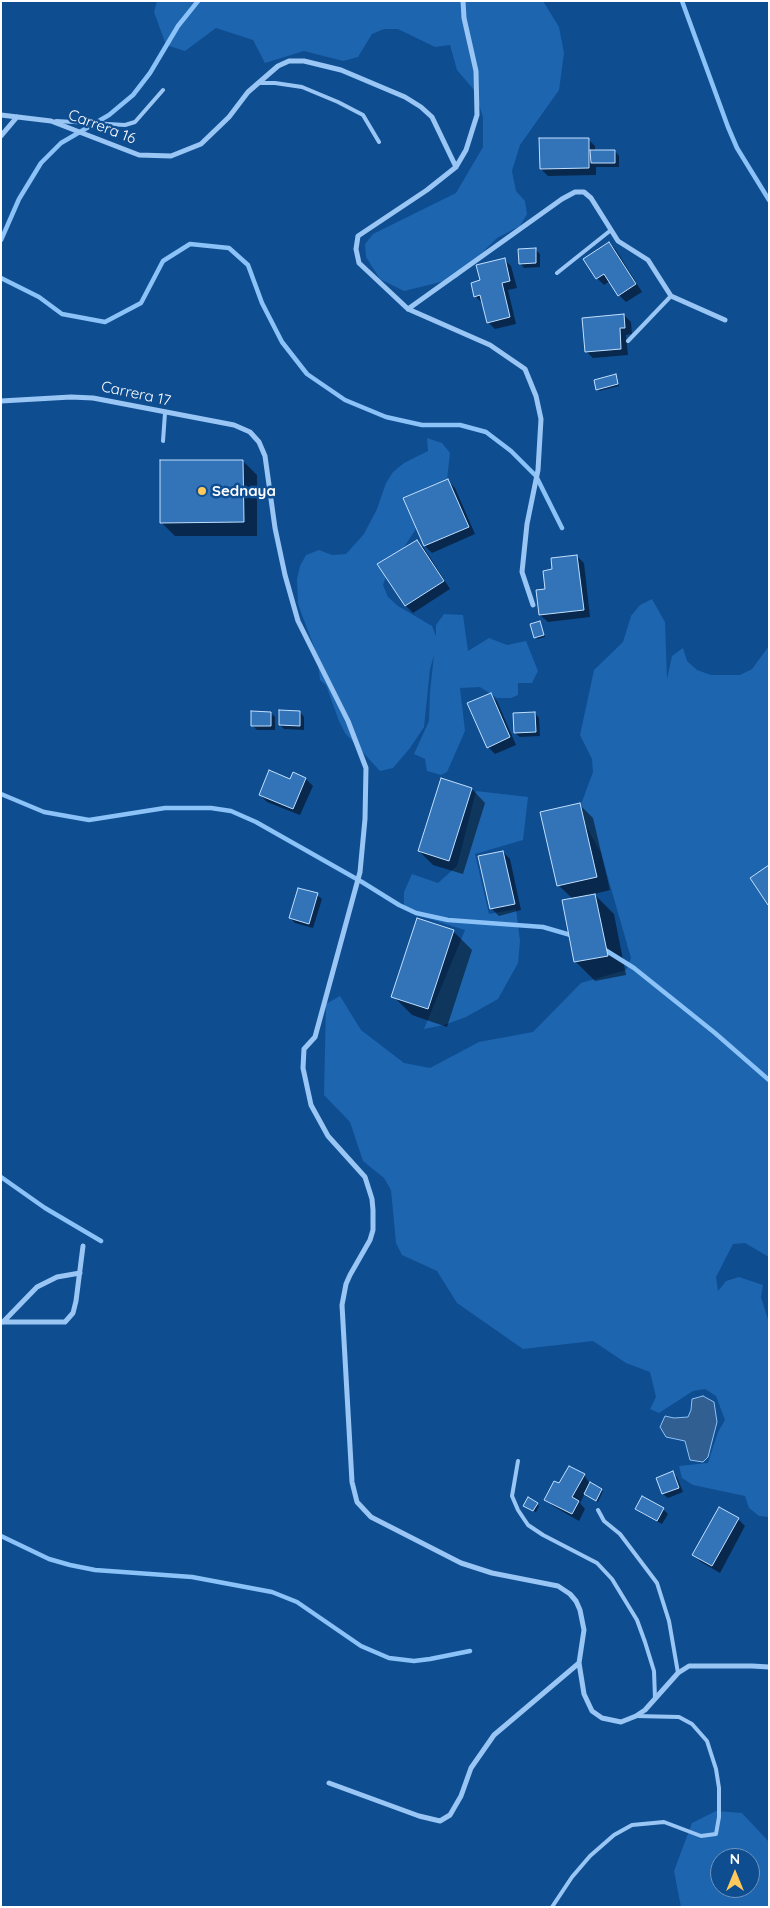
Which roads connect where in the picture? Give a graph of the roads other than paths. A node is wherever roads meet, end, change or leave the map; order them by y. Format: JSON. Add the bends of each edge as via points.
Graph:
{"nodes":[{"id":1,"x":463,"y":1,"type":"edge"},
{"id":2,"x":259,"y":82,"type":"junction"},
{"id":3,"x":164,"y":90,"type":"dead end"},
{"id":4,"x":1,"y":115,"type":"edge"},
{"id":5,"x":17,"y":117,"type":"junction"},
{"id":6,"x":51,"y":121,"type":"junction"},
{"id":7,"x":1,"y":136,"type":"edge"},
{"id":8,"x":380,"y":142,"type":"dead end"},
{"id":9,"x":456,"y":166,"type":"junction"},
{"id":10,"x":611,"y":230,"type":"junction"},
{"id":11,"x":556,"y":273,"type":"dead end"},
{"id":12,"x":670,"y":296,"type":"junction"},
{"id":13,"x":408,"y":309,"type":"junction"},
{"id":14,"x":725,"y":320,"type":"dead end"},
{"id":15,"x":628,"y":341,"type":"dead end"},
{"id":16,"x":1,"y":401,"type":"edge"},
{"id":17,"x":165,"y":413,"type":"junction"},
{"id":18,"x":164,"y":441,"type":"dead end"},
{"id":19,"x":533,"y":605,"type":"dead end"},
{"id":20,"x":83,"y":1246,"type":"dead end"},
{"id":21,"x":80,"y":1273,"type":"junction"},
{"id":22,"x":2,"y":1322,"type":"edge"},
{"id":23,"x":518,"y":1461,"type":"dead end"},
{"id":24,"x":598,"y":1510,"type":"dead end"},
{"id":25,"x":579,"y":1663,"type":"junction"},
{"id":26,"x":769,"y":1667,"type":"edge"},
{"id":27,"x":678,"y":1673,"type":"junction"},
{"id":28,"x":655,"y":1698,"type":"junction"},
{"id":29,"x":636,"y":1716,"type":"junction"},
{"id":30,"x":329,"y":1783,"type":"dead end"},
{"id":31,"x":552,"y":1907,"type":"edge"}],
"edges":[{"from":1,"to":9,"type":"street","via":[[476,72],[477,115],[466,150]]},
{"from":2,"to":6,"type":"street","name":"Carrera 16","via":[[202,144],[172,156],[139,155]]},
{"from":2,"to":8,"type":"lane","via":[[302,87],[338,102],[363,115]]},
{"from":2,"to":9,"type":"street","name":"Carrera 16","via":[[278,66],[289,61],[304,61],[341,70],[405,97],[432,117]]},
{"from":3,"to":6,"type":"lane","via":[[135,122],[126,125]]},
{"from":4,"to":5,"type":"street","name":"Carrera 16"},
{"from":5,"to":6,"type":"street","name":"Carrera 16"},
{"from":5,"to":7,"type":"street"},
{"from":9,"to":13,"type":"street","via":[[427,190],[358,236],[359,264]]},
{"from":10,"to":11,"type":"lane"},
{"from":10,"to":12,"type":"street","via":[[618,241],[648,260]]},
{"from":10,"to":13,"type":"street","via":[[592,198],[584,192],[575,192]]},
{"from":12,"to":14,"type":"street"},
{"from":12,"to":15,"type":"lane"},
{"from":13,"to":19,"type":"street","via":[[497,350],[525,369],[541,419],[538,470],[522,572]]},
{"from":16,"to":17,"type":"street","name":"Carrera 17","via":[[93,398]]},
{"from":17,"to":18,"type":"lane"},
{"from":17,"to":25,"type":"street","name":"Carrera 17","via":[[234,425],[250,432],[259,442],[265,456],[285,575],[298,621],[348,721],[366,768],[360,872],[314,1037],[304,1048],[311,1104],[328,1136],[365,1178],[372,1199],[373,1230],[350,1275],[342,1305],[352,1489],[357,1502],[372,1517],[461,1563],[492,1573],[558,1586],[570,1594],[580,1610],[584,1630]]},
{"from":20,"to":21,"type":"street"},
{"from":21,"to":22,"type":"street","via":[[57,1277],[37,1287]]},
{"from":21,"to":22,"type":"street","via":[[75,1307],[65,1322]]},
{"from":23,"to":28,"type":"lane","via":[[512,1496],[518,1510],[528,1525],[597,1563],[612,1579],[645,1642],[654,1671]]},
{"from":24,"to":27,"type":"lane","via":[[657,1583],[669,1621]]},
{"from":25,"to":29,"type":"street","via":[[584,1694],[596,1715],[614,1722]]},
{"from":25,"to":30,"type":"street","via":[[494,1734],[471,1768],[450,1815],[440,1821]]},
{"from":26,"to":27,"type":"street","via":[[689,1666]]},
{"from":27,"to":28,"type":"street"},
{"from":28,"to":29,"type":"street"},
{"from":29,"to":31,"type":"lane","via":[[679,1717],[692,1724],[707,1741],[719,1788],[716,1834],[701,1836],[664,1822],[632,1825],[614,1834],[590,1856]]}]}
